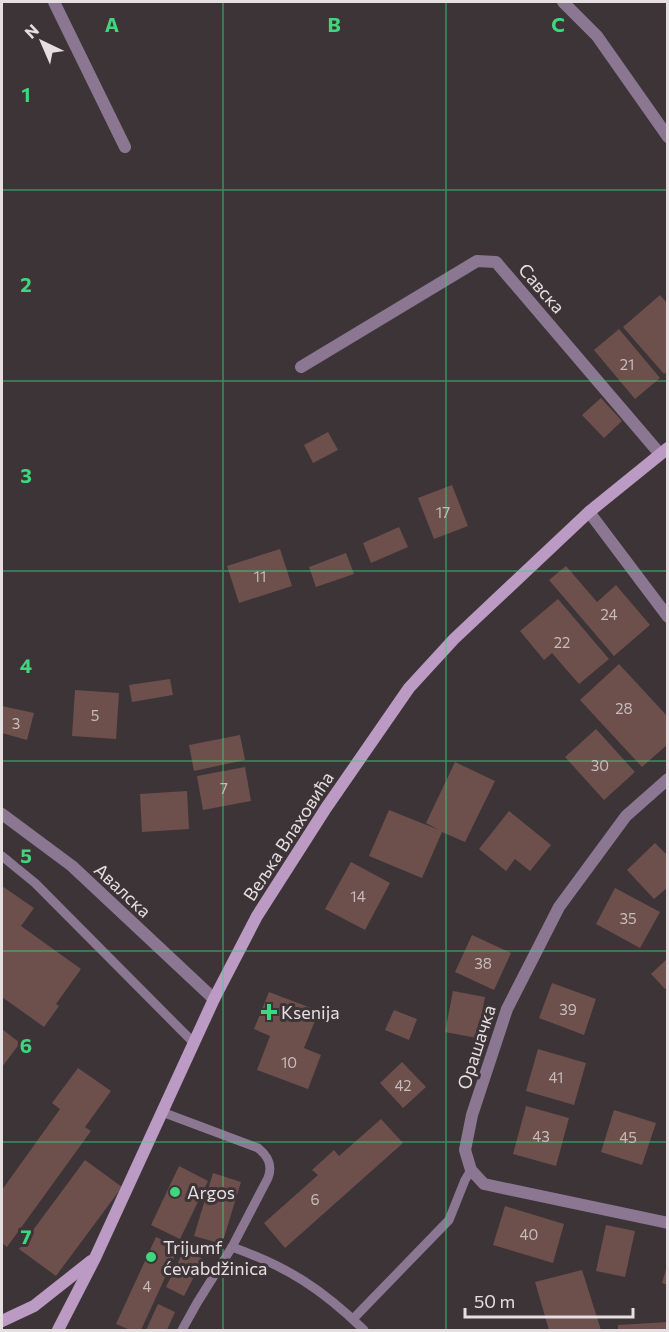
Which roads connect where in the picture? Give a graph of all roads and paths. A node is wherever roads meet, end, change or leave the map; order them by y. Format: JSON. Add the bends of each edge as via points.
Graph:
{"nodes":[{"id":1,"x":54,"y":2,"type":"edge"},
{"id":2,"x":563,"y":2,"type":"edge"},
{"id":3,"x":668,"y":137,"type":"edge"},
{"id":4,"x":125,"y":147,"type":"dead end"},
{"id":5,"x":301,"y":367,"type":"dead end"},
{"id":6,"x":664,"y":451,"type":"edge"},
{"id":7,"x":589,"y":512,"type":"junction"},
{"id":8,"x":668,"y":617,"type":"edge"},
{"id":9,"x":668,"y":779,"type":"edge"},
{"id":10,"x":2,"y":814,"type":"edge"},
{"id":11,"x":2,"y":856,"type":"edge"},
{"id":12,"x":214,"y":999,"type":"junction"},
{"id":13,"x":194,"y":1043,"type":"junction"},
{"id":14,"x":162,"y":1112,"type":"junction"},
{"id":15,"x":471,"y":1170,"type":"junction"},
{"id":16,"x":668,"y":1223,"type":"edge"},
{"id":17,"x":232,"y":1247,"type":"junction"},
{"id":18,"x":95,"y":1258,"type":"junction"},
{"id":19,"x":353,"y":1319,"type":"junction"},
{"id":20,"x":2,"y":1321,"type":"edge"},
{"id":21,"x":58,"y":1330,"type":"edge"},
{"id":22,"x":182,"y":1330,"type":"edge"},
{"id":23,"x":364,"y":1330,"type":"edge"}],
"edges":[{"from":1,"to":4,"type":"street"},
{"from":2,"to":3,"type":"street","via":[[597,36]]},
{"from":5,"to":6,"type":"street","name":"Савска","via":[[477,261],[496,262]]},
{"from":6,"to":7,"type":"street","name":"Вељка Влаховића"},
{"from":7,"to":8,"type":"street"},
{"from":7,"to":12,"type":"street","name":"Вељка Влаховића","via":[[454,639],[409,688],[257,916]]},
{"from":9,"to":15,"type":"street","name":"Орашачка","via":[[626,816],[559,907],[512,998],[472,1115],[465,1150]]},
{"from":10,"to":12,"type":"street","name":"Авалска","via":[[72,866]]},
{"from":11,"to":13,"type":"lane","via":[[35,883]]},
{"from":12,"to":13,"type":"street","name":"Вељка Влаховића"},
{"from":13,"to":14,"type":"street","name":"Вељка Влаховића"},
{"from":14,"to":17,"type":"lane","via":[[258,1148],[269,1159],[268,1178]]},
{"from":14,"to":18,"type":"street","name":"Вељка Влаховића"},
{"from":15,"to":16,"type":"street","via":[[484,1184]]},
{"from":15,"to":19,"type":"lane","via":[[449,1220]]},
{"from":17,"to":19,"type":"lane","via":[[294,1274]]},
{"from":17,"to":22,"type":"lane"},
{"from":18,"to":20,"type":"street","via":[[34,1306]]},
{"from":18,"to":21,"type":"street","name":"Вељка Влаховића"},
{"from":19,"to":23,"type":"lane"}]}
